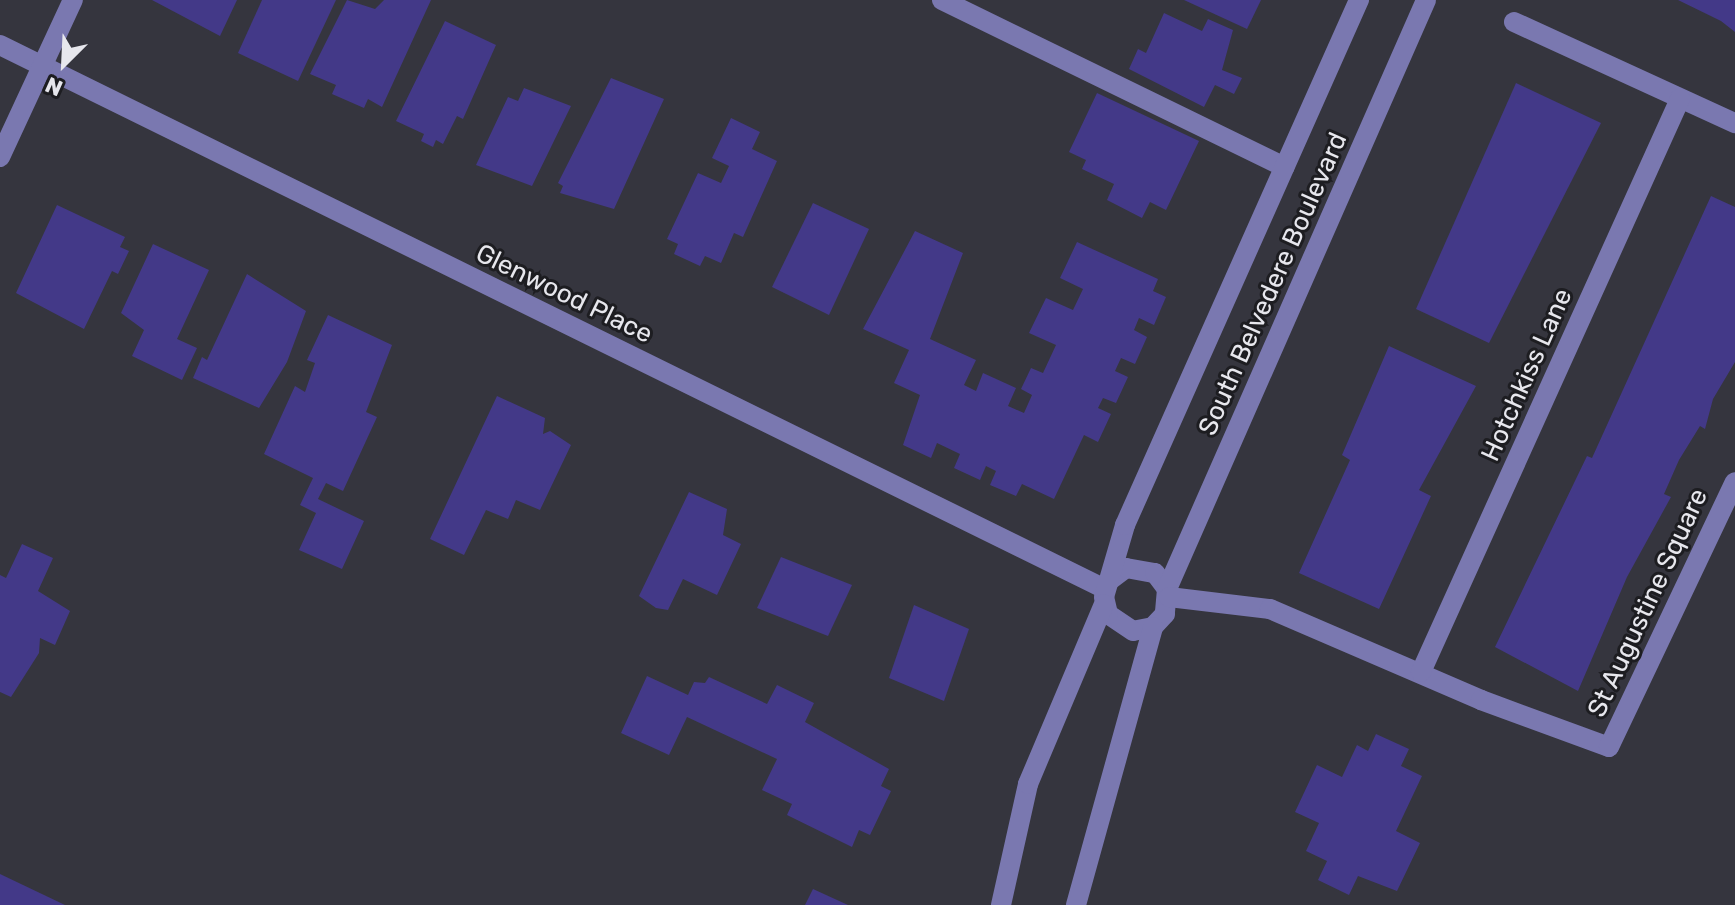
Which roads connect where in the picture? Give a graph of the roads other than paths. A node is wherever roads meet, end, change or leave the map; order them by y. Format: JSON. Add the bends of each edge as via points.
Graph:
{"nodes":[{"id":1,"x":73,"y":0,"type":"edge"},
{"id":2,"x":942,"y":0,"type":"edge"},
{"id":3,"x":1359,"y":0,"type":"edge"},
{"id":4,"x":1426,"y":0,"type":"edge"},
{"id":5,"x":1514,"y":22,"type":"dead end"},
{"id":6,"x":0,"y":45,"type":"edge"},
{"id":7,"x":43,"y":66,"type":"junction"},
{"id":8,"x":1680,"y":99,"type":"junction"},
{"id":9,"x":1735,"y":123,"type":"edge"},
{"id":10,"x":0,"y":157,"type":"edge"},
{"id":11,"x":1284,"y":167,"type":"junction"},
{"id":12,"x":1735,"y":482,"type":"edge"},
{"id":13,"x":1107,"y":591,"type":"junction"},
{"id":14,"x":1168,"y":593,"type":"junction"},
{"id":15,"x":1153,"y":627,"type":"junction"},
{"id":16,"x":1421,"y":672,"type":"junction"},
{"id":17,"x":1001,"y":905,"type":"edge"},
{"id":18,"x":1076,"y":905,"type":"edge"}],
"edges":[{"from":1,"to":7,"type":"street"},
{"from":2,"to":11,"type":"street"},
{"from":3,"to":11,"type":"street","name":"South Belvedere Boulevard"},
{"from":4,"to":14,"type":"street","name":"South Belvedere Boulevard"},
{"from":5,"to":8,"type":"street"},
{"from":6,"to":7,"type":"street","name":"Glenwood Place"},
{"from":7,"to":10,"type":"street"},
{"from":7,"to":13,"type":"street","name":"Glenwood Place"},
{"from":8,"to":9,"type":"street"},
{"from":8,"to":16,"type":"street","name":"Hotchkiss Lane"},
{"from":11,"to":13,"type":"street","name":"South Belvedere Boulevard","via":[[1125,525]]},
{"from":12,"to":16,"type":"street","name":"St Augustine Square","via":[[1609,747]]},
{"from":13,"to":14,"type":"street","via":[[1126,568],[1146,568]]},
{"from":13,"to":15,"type":"street","via":[[1123,628]]},
{"from":13,"to":17,"type":"street","name":"South Belvedere Boulevard","via":[[1028,784]]},
{"from":14,"to":15,"type":"street","name":"South Belvedere Boulevard","via":[[1165,614]]},
{"from":14,"to":16,"type":"street","via":[[1270,609]]},
{"from":15,"to":18,"type":"street","name":"South Belvedere Boulevard"}]}
